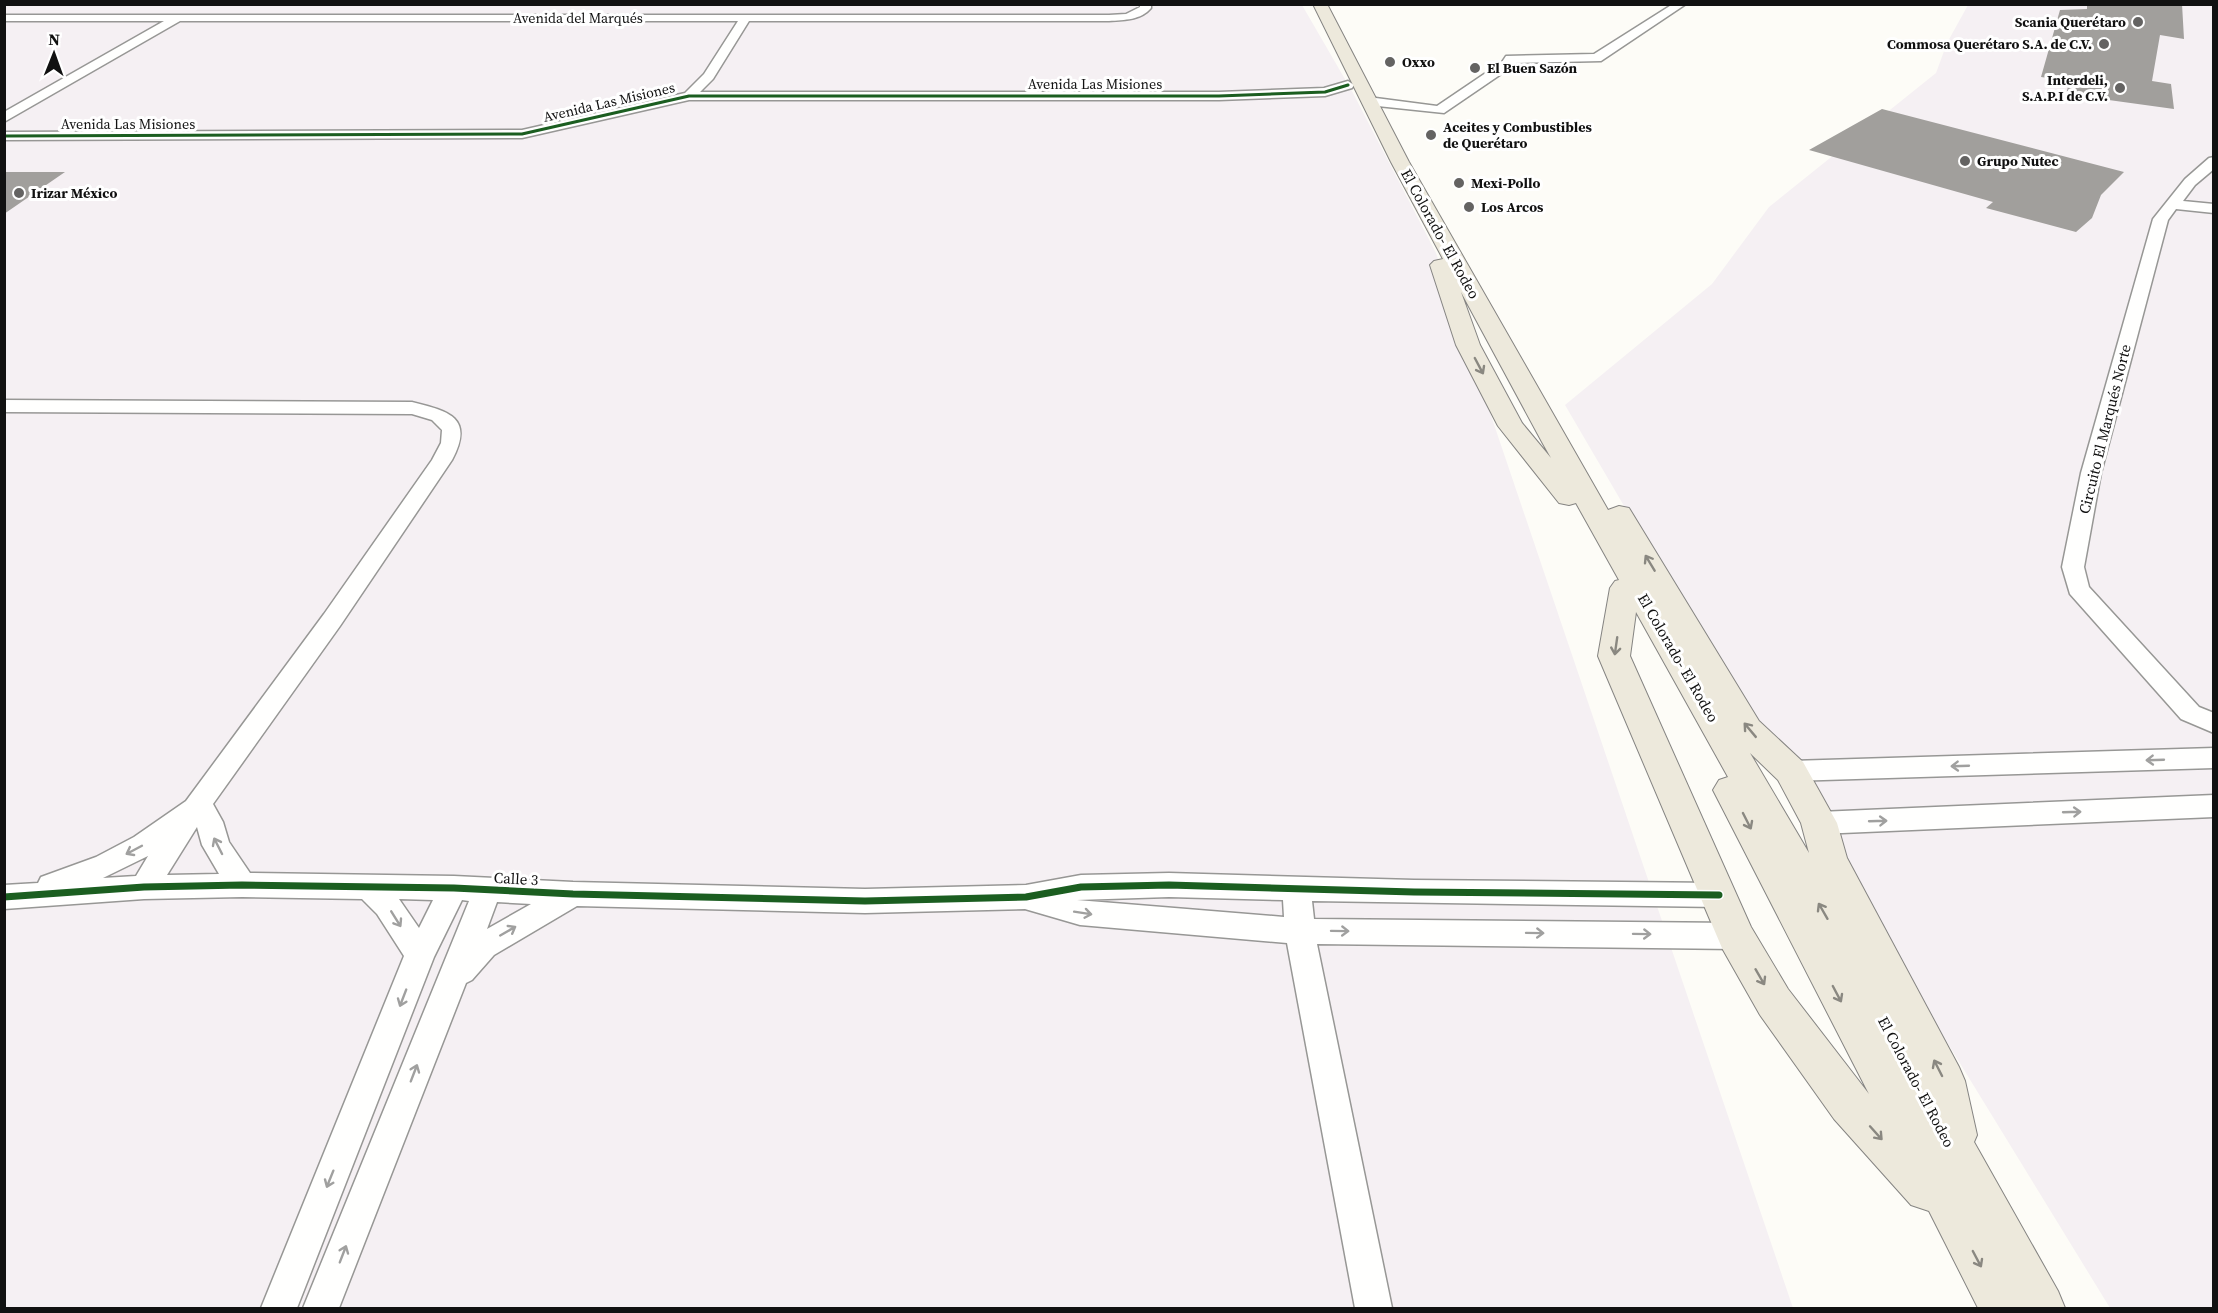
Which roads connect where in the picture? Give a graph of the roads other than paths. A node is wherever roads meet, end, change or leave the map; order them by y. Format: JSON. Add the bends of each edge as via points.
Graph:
{"nodes":[{"id":1,"x":1145,"y":4,"type":"edge"},
{"id":2,"x":1681,"y":4,"type":"edge"},
{"id":3,"x":1314,"y":10,"type":"edge"},
{"id":4,"x":4,"y":18,"type":"edge"},
{"id":5,"x":178,"y":18,"type":"junction"},
{"id":6,"x":745,"y":19,"type":"junction"},
{"id":7,"x":689,"y":96,"type":"junction"},
{"id":8,"x":1219,"y":96,"type":"junction"},
{"id":9,"x":1352,"y":96,"type":"junction"},
{"id":10,"x":4,"y":118,"type":"edge"},
{"id":11,"x":4,"y":136,"type":"edge"},
{"id":12,"x":2214,"y":161,"type":"edge"},
{"id":13,"x":2203,"y":190,"type":"edge"},
{"id":14,"x":2171,"y":204,"type":"junction"},
{"id":15,"x":2214,"y":209,"type":"edge"},
{"id":16,"x":1531,"y":398,"type":"junction"},
{"id":17,"x":4,"y":406,"type":"edge"},
{"id":18,"x":1625,"y":588,"type":"junction"},
{"id":19,"x":2190,"y":713,"type":"junction"},
{"id":20,"x":2214,"y":724,"type":"edge"},
{"id":21,"x":2213,"y":758,"type":"edge"},
{"id":22,"x":1791,"y":771,"type":"junction"},
{"id":23,"x":200,"y":805,"type":"junction"},
{"id":24,"x":2214,"y":806,"type":"edge"},
{"id":25,"x":1819,"y":823,"type":"junction"},
{"id":26,"x":242,"y":885,"type":"junction"},
{"id":27,"x":368,"y":885,"type":"junction"},
{"id":28,"x":144,"y":887,"type":"junction"},
{"id":29,"x":1296,"y":887,"type":"junction"},
{"id":30,"x":454,"y":888,"type":"junction"},
{"id":31,"x":488,"y":889,"type":"junction"},
{"id":32,"x":573,"y":894,"type":"junction"},
{"id":33,"x":1719,"y":895,"type":"junction"},
{"id":34,"x":15,"y":896,"type":"edge"},
{"id":35,"x":1026,"y":897,"type":"junction"},
{"id":36,"x":1300,"y":931,"type":"junction"},
{"id":37,"x":1736,"y":936,"type":"junction"},
{"id":38,"x":420,"y":955,"type":"junction"},
{"id":39,"x":449,"y":984,"type":"junction"},
{"id":40,"x":1961,"y":1165,"type":"junction"},
{"id":41,"x":1958,"y":1223,"type":"junction"},
{"id":42,"x":279,"y":1308,"type":"edge"},
{"id":43,"x":321,"y":1308,"type":"edge"},
{"id":44,"x":1373,"y":1308,"type":"edge"},
{"id":45,"x":2004,"y":1308,"type":"edge"},
{"id":46,"x":2041,"y":1308,"type":"edge"}],
"edges":[{"from":1,"to":6,"type":"street","name":"Avenida del Marqués","via":[[1140,13],[1109,18]]},
{"from":2,"to":9,"type":"street","name":"Avenida Las Misiones","via":[[1597,57],[1510,59],[1439,110]]},
{"from":3,"to":9,"type":"main road","name":"El Colorado- El Rodeo"},
{"from":4,"to":5,"type":"street","name":"Avenida del Marqués"},
{"from":5,"to":6,"type":"street","name":"Avenida del Marqués"},
{"from":5,"to":10,"type":"street"},
{"from":6,"to":7,"type":"street","via":[[709,76]]},
{"from":7,"to":8,"type":"street","name":"Avenida Las Misiones"},
{"from":7,"to":11,"type":"street","name":"Avenida Las Misiones","via":[[522,134]]},
{"from":8,"to":9,"type":"street","name":"Avenida Las Misiones"},
{"from":8,"to":9,"type":"street","name":"Avenida Las Misiones","via":[[1325,92]]},
{"from":9,"to":16,"type":"main road","name":"El Colorado- El Rodeo"},
{"from":9,"to":18,"type":"main road","name":"El Colorado- El Rodeo","one_way":true},
{"from":12,"to":13,"type":"street","name":"Circuito El Marqués Norte"},
{"from":13,"to":14,"type":"street","name":"Circuito El Marqués Norte"},
{"from":14,"to":15,"type":"street"},
{"from":14,"to":19,"type":"street","name":"Circuito El Marqués Norte","via":[[2161,219],[2091,472],[2073,567],[2078,589]]},
{"from":22,"to":16,"type":"main road","one_way":true,"via":[[1747,730],[1649,561],[1556,414]]},
{"from":40,"to":16,"type":"main road","name":"El Colorado- El Rodeo","one_way":true,"via":[[1834,931]]},
{"from":17,"to":23,"type":"street","via":[[412,408],[439,415],[450,426],[452,437],[442,460]]},
{"from":18,"to":33,"type":"main road","one_way":true,"via":[[1614,656]]},
{"from":18,"to":41,"type":"main road","name":"El Colorado- El Rodeo","one_way":true},
{"from":19,"to":20,"type":"street","name":"Circuito El Marqués Norte"},
{"from":19,"to":21,"type":"street","name":"Circuito El Marqués Norte","via":[[2194,729]]},
{"from":21,"to":22,"type":"street","one_way":true},
{"from":22,"to":25,"type":"main road"},
{"from":26,"to":23,"type":"street","one_way":true,"via":[[216,845]]},
{"from":23,"to":28,"type":"street"},
{"from":23,"to":34,"type":"street","one_way":true,"via":[[144,845],[106,865]]},
{"from":25,"to":24,"type":"street","one_way":true},
{"from":40,"to":25,"type":"main road","one_way":true,"via":[[1944,1081],[1829,859]]},
{"from":26,"to":27,"type":"street","name":"Calle 3"},
{"from":26,"to":28,"type":"street","name":"Calle 3"},
{"from":27,"to":30,"type":"street","name":"Calle 3"},
{"from":27,"to":38,"type":"street","one_way":true,"via":[[387,904]]},
{"from":28,"to":34,"type":"street","name":"Calle 3"},
{"from":29,"to":33,"type":"street"},
{"from":29,"to":35,"type":"street","via":[[1081,887]]},
{"from":29,"to":36,"type":"street"},
{"from":30,"to":31,"type":"street","name":"Calle 3"},
{"from":30,"to":38,"type":"street"},
{"from":31,"to":32,"type":"street","name":"Calle 3"},
{"from":31,"to":39,"type":"street"},
{"from":32,"to":35,"type":"street","name":"Calle 3","via":[[865,901]]},
{"from":39,"to":32,"type":"street","one_way":true,"via":[[483,946]]},
{"from":33,"to":37,"type":"main road"},
{"from":35,"to":36,"type":"street","one_way":true,"via":[[1080,913]]},
{"from":36,"to":37,"type":"street","one_way":true},
{"from":36,"to":44,"type":"street"},
{"from":37,"to":41,"type":"main road","one_way":true,"via":[[1774,1002],[1849,1104]]},
{"from":38,"to":42,"type":"street","one_way":true},
{"from":43,"to":39,"type":"street","one_way":true},
{"from":40,"to":46,"type":"main road","name":"El Colorado- El Rodeo"},
{"from":41,"to":45,"type":"main road","name":"El Colorado- El Rodeo","one_way":true}]}
